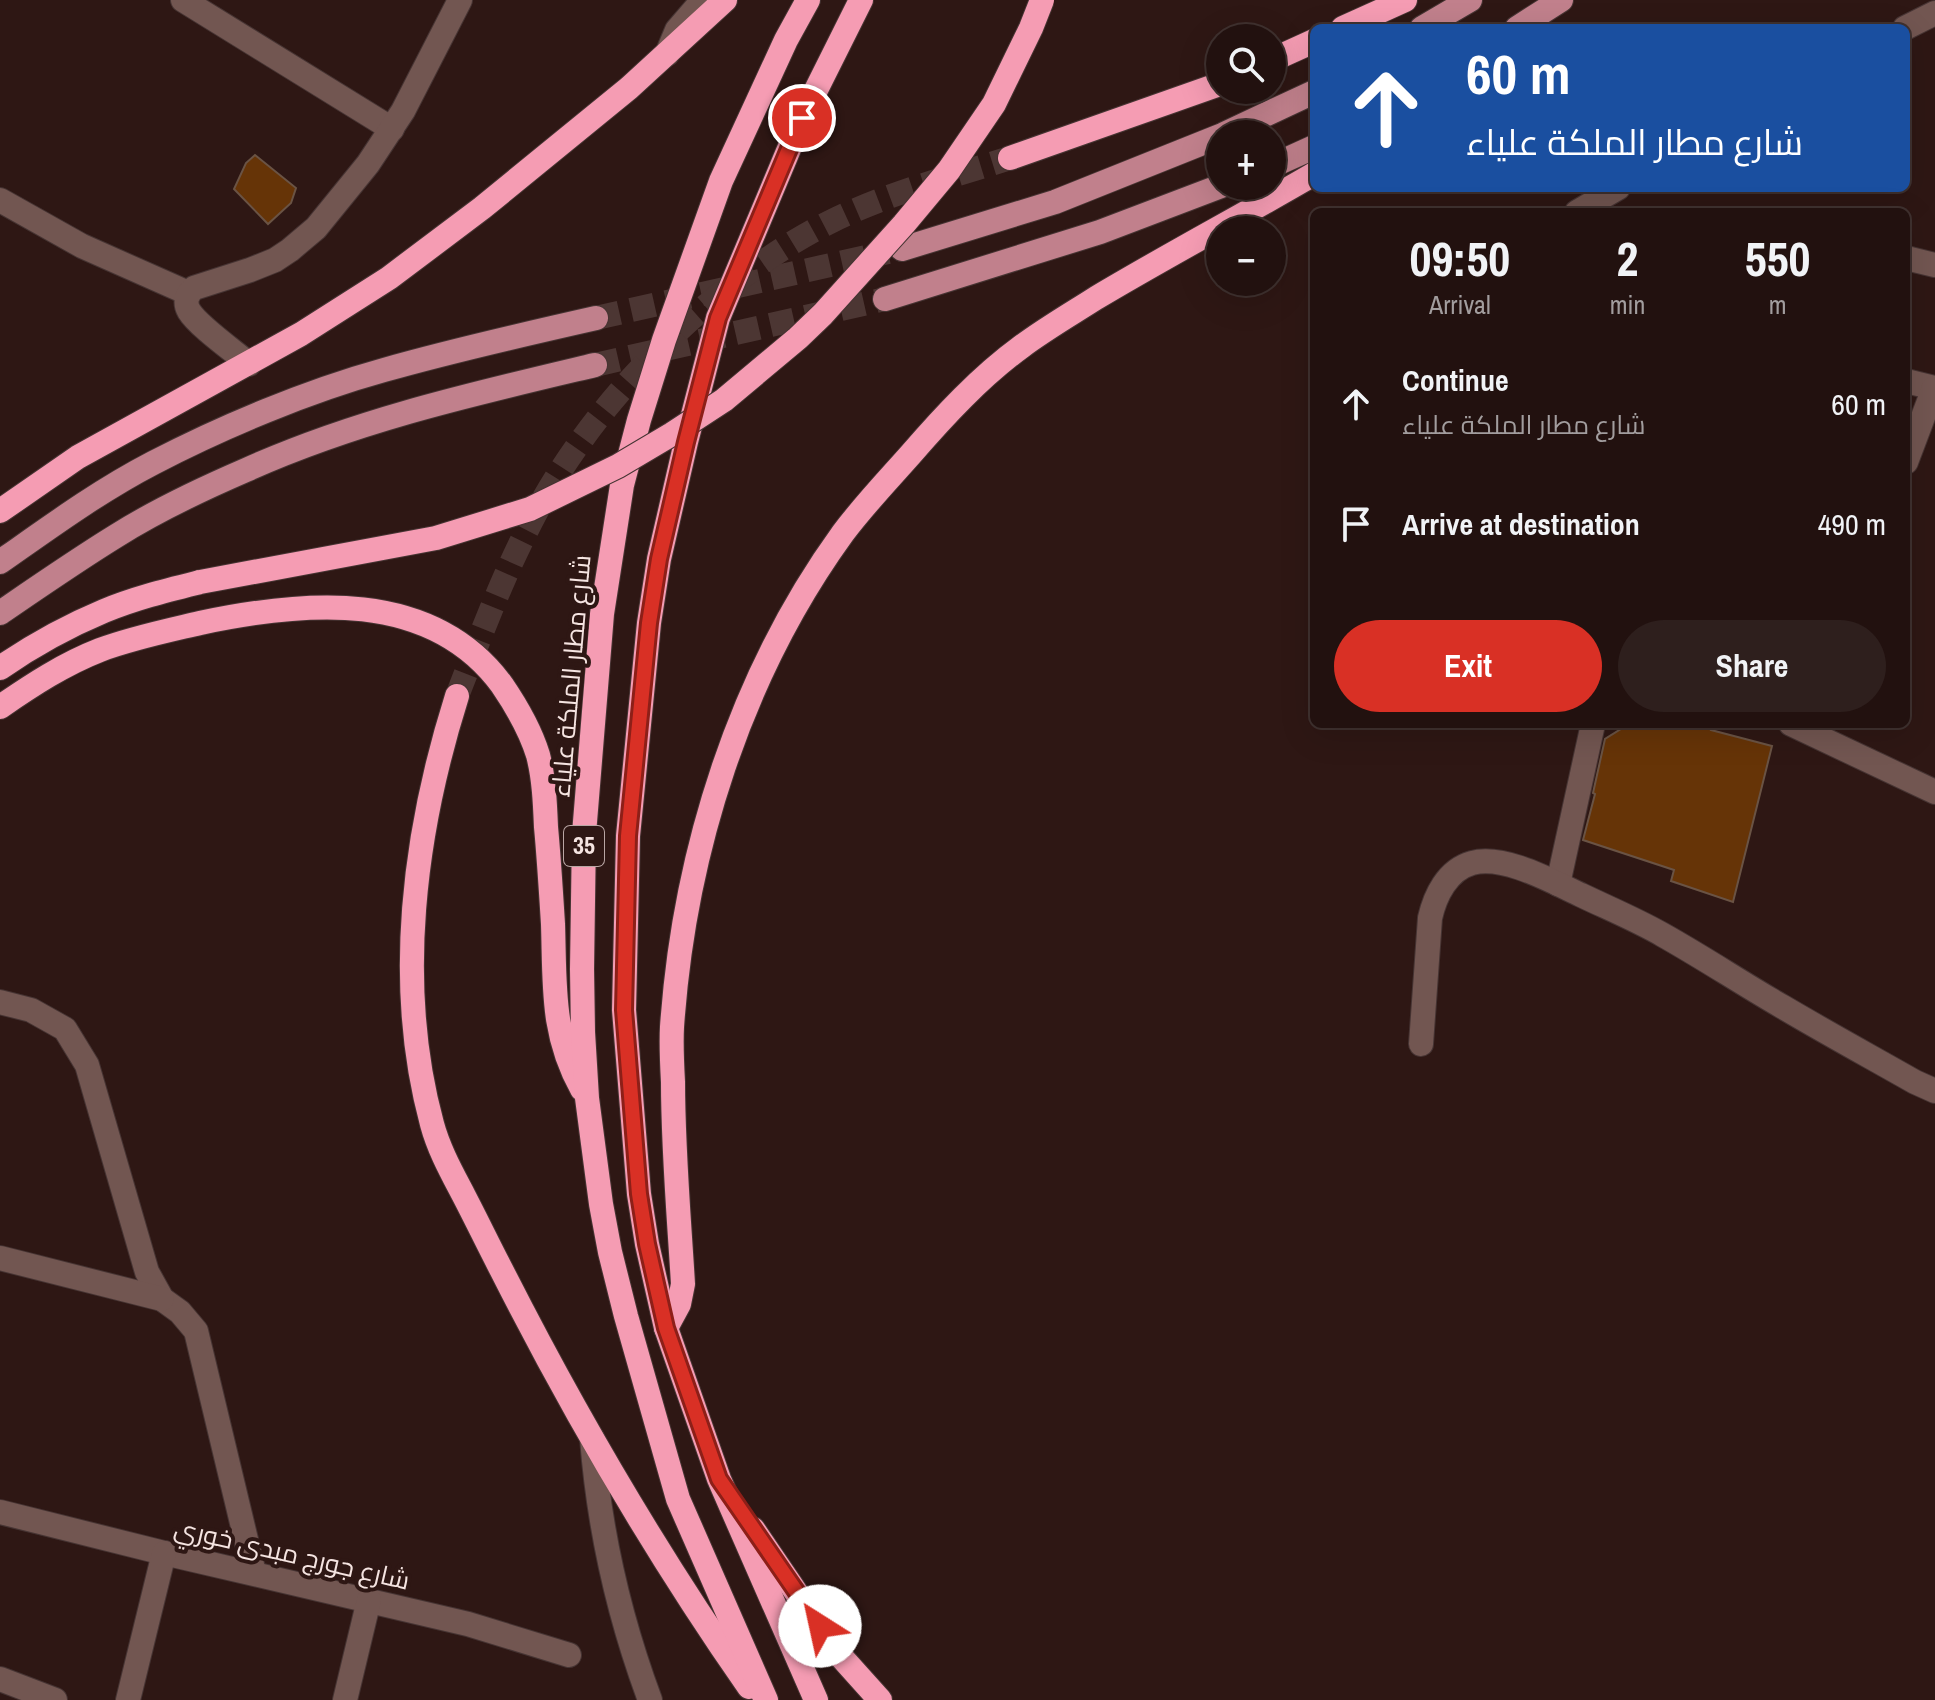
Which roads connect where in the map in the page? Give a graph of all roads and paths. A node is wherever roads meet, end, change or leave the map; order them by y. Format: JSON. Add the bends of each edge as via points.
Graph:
{"nodes":[{"id":1,"x":183,"y":0,"type":"edge"},
{"id":2,"x":460,"y":0,"type":"edge"},
{"id":3,"x":703,"y":0,"type":"edge"},
{"id":4,"x":725,"y":0,"type":"edge"},
{"id":5,"x":808,"y":0,"type":"edge"},
{"id":6,"x":861,"y":0,"type":"edge"},
{"id":7,"x":1042,"y":0,"type":"edge"},
{"id":8,"x":1405,"y":0,"type":"edge"},
{"id":9,"x":1470,"y":0,"type":"edge"},
{"id":10,"x":1561,"y":0,"type":"edge"},
{"id":11,"x":1935,"y":13,"type":"edge"},
{"id":12,"x":1352,"y":24,"type":"edge"},
{"id":13,"x":1429,"y":24,"type":"edge"},
{"id":14,"x":1523,"y":24,"type":"edge"},
{"id":15,"x":1910,"y":26,"type":"edge"},
{"id":16,"x":1310,"y":43,"type":"edge"},
{"id":17,"x":1286,"y":54,"type":"edge"},
{"id":18,"x":666,"y":57,"type":"junction"},
{"id":19,"x":1206,"y":89,"type":"edge"},
{"id":20,"x":1310,"y":94,"type":"edge"},
{"id":21,"x":1254,"y":120,"type":"edge"},
{"id":22,"x":392,"y":129,"type":"junction"},
{"id":23,"x":1206,"y":141,"type":"edge"},
{"id":24,"x":1310,"y":149,"type":"edge"},
{"id":25,"x":1010,"y":158,"type":"tunnel mouth"},
{"id":26,"x":1286,"y":160,"type":"edge"},
{"id":27,"x":1310,"y":176,"type":"edge"},
{"id":28,"x":1206,"y":192,"type":"edge"},
{"id":29,"x":1611,"y":192,"type":"edge"},
{"id":30,"x":0,"y":200,"type":"edge"},
{"id":31,"x":1584,"y":208,"type":"edge"},
{"id":32,"x":902,"y":249,"type":"tunnel mouth"},
{"id":33,"x":1910,"y":259,"type":"edge"},
{"id":34,"x":1935,"y":265,"type":"edge"},
{"id":35,"x":188,"y":293,"type":"junction"},
{"id":36,"x":885,"y":299,"type":"tunnel mouth"},
{"id":37,"x":596,"y":318,"type":"tunnel mouth"},
{"id":38,"x":249,"y":364,"type":"junction"},
{"id":39,"x":595,"y":365,"type":"tunnel mouth"},
{"id":40,"x":1910,"y":382,"type":"edge"},
{"id":41,"x":1934,"y":388,"type":"edge"},
{"id":42,"x":1910,"y":451,"type":"edge"},
{"id":43,"x":0,"y":511,"type":"edge"},
{"id":44,"x":0,"y":562,"type":"edge"},
{"id":45,"x":0,"y":613,"type":"edge"},
{"id":46,"x":0,"y":668,"type":"edge"},
{"id":47,"x":457,"y":696,"type":"tunnel mouth"},
{"id":48,"x":0,"y":707,"type":"edge"},
{"id":49,"x":1592,"y":728,"type":"edge"},
{"id":50,"x":1805,"y":728,"type":"edge"},
{"id":51,"x":1935,"y":792,"type":"edge"},
{"id":52,"x":1558,"y":884,"type":"junction"},
{"id":53,"x":0,"y":1002,"type":"edge"},
{"id":54,"x":1421,"y":1044,"type":"dead end"},
{"id":55,"x":1935,"y":1091,"type":"edge"},
{"id":56,"x":587,"y":1098,"type":"junction"},
{"id":57,"x":0,"y":1258,"type":"edge"},
{"id":58,"x":162,"y":1299,"type":"junction"},
{"id":59,"x":666,"y":1328,"type":"junction"},
{"id":60,"x":592,"y":1438,"type":"junction"},
{"id":61,"x":719,"y":1479,"type":"junction"},
{"id":62,"x":0,"y":1512,"type":"edge"},
{"id":63,"x":164,"y":1553,"type":"junction"},
{"id":64,"x":254,"y":1573,"type":"junction"},
{"id":65,"x":369,"y":1600,"type":"junction"},
{"id":66,"x":569,"y":1655,"type":"dead end"},
{"id":67,"x":0,"y":1679,"type":"edge"},
{"id":68,"x":55,"y":1700,"type":"edge"},
{"id":69,"x":128,"y":1700,"type":"edge"},
{"id":70,"x":345,"y":1700,"type":"edge"},
{"id":71,"x":650,"y":1700,"type":"edge"},
{"id":72,"x":758,"y":1700,"type":"edge"},
{"id":73,"x":766,"y":1700,"type":"edge"},
{"id":74,"x":816,"y":1700,"type":"edge"},
{"id":75,"x":880,"y":1700,"type":"edge"}],
"edges":[{"from":1,"to":22,"type":"street"},
{"from":2,"to":22,"type":"street"},
{"from":3,"to":18,"type":"street","via":[[677,30]]},
{"from":4,"to":18,"type":"highway"},
{"from":5,"to":56,"type":"highway","name":"شارع مطار الملكة علياء","number":"35","via":[[721,181],[664,340],[622,485],[602,614],[584,834]]},
{"from":6,"to":59,"type":"highway","number":"35","via":[[802,118],[718,318],[659,559],[649,623],[628,836],[624,1010],[639,1194]]},
{"from":7,"to":46,"type":"highway","bridge":true,"via":[[994,104],[904,224],[798,338],[724,400],[672,434],[530,509],[436,538],[148,596],[105,610]]},
{"from":8,"to":12,"type":"highway"},
{"from":9,"to":13,"type":"main road"},
{"from":10,"to":14,"type":"main road"},
{"from":11,"to":15,"type":"street"},
{"from":16,"to":17,"type":"highway"},
{"from":18,"to":38,"type":"highway","via":[[437,243]]},
{"from":19,"to":25,"type":"highway"},
{"from":20,"to":21,"type":"main road"},
{"from":22,"to":35,"type":"street","via":[[341,198],[297,245],[275,260]]},
{"from":23,"to":32,"type":"main road","via":[[1055,202]]},
{"from":24,"to":26,"type":"main road"},
{"from":27,"to":59,"type":"highway","via":[[1019,348],[926,437],[844,532],[814,577],[747,707],[705,825],[685,911],[672,1030],[683,1284]]},
{"from":28,"to":36,"type":"main road","via":[[1100,232]]},
{"from":29,"to":31,"type":"street"},
{"from":30,"to":35,"type":"street","via":[[82,246]]},
{"from":33,"to":34,"type":"street"},
{"from":35,"to":38,"type":"street","via":[[189,312]]},
{"from":37,"to":44,"type":"main road","via":[[382,370],[265,412],[154,462]]},
{"from":38,"to":43,"type":"highway","via":[[78,457]]},
{"from":39,"to":45,"type":"main road","via":[[380,420],[248,469],[118,534]]},
{"from":40,"to":41,"type":"street"},
{"from":41,"to":42,"type":"street"},
{"from":47,"to":60,"type":"highway","via":[[422,836],[416,897],[412,964],[422,1078],[447,1163]]},
{"from":48,"to":56,"type":"highway","via":[[54,671],[98,651],[246,613],[351,607],[426,624],[454,639],[508,694],[528,726],[538,756],[556,1014],[568,1061]]},
{"from":49,"to":52,"type":"street"},
{"from":50,"to":51,"type":"street"},
{"from":52,"to":54,"type":"street","via":[[1488,862],[1474,862],[1451,876],[1430,918]]},
{"from":52,"to":55,"type":"street","via":[[1661,933]]},
{"from":53,"to":58,"type":"street","via":[[31,1010],[65,1029],[87,1065],[147,1272]]},
{"from":56,"to":73,"type":"highway","name":"شارع مطار الملكة علياء","number":"35","via":[[610,1252],[678,1499]]},
{"from":57,"to":58,"type":"street"},
{"from":58,"to":64,"type":"street","via":[[196,1331]]},
{"from":59,"to":61,"type":"highway","number":"35"},
{"from":60,"to":71,"type":"street","via":[[605,1547]]},
{"from":60,"to":72,"type":"highway","via":[[707,1627]]},
{"from":61,"to":74,"type":"highway","number":"35"},
{"from":61,"to":75,"type":"highway","via":[[836,1651]]},
{"from":62,"to":63,"type":"street","name":"شارع جورج مبدى خوري"},
{"from":63,"to":64,"type":"street","name":"شارع جورج مبدى خوري"},
{"from":63,"to":69,"type":"street"},
{"from":64,"to":65,"type":"street","name":"شارع جورج مبدى خوري"},
{"from":65,"to":66,"type":"street","name":"شارع جورج مبدى خوري"},
{"from":65,"to":70,"type":"street"},
{"from":67,"to":68,"type":"street"}]}
